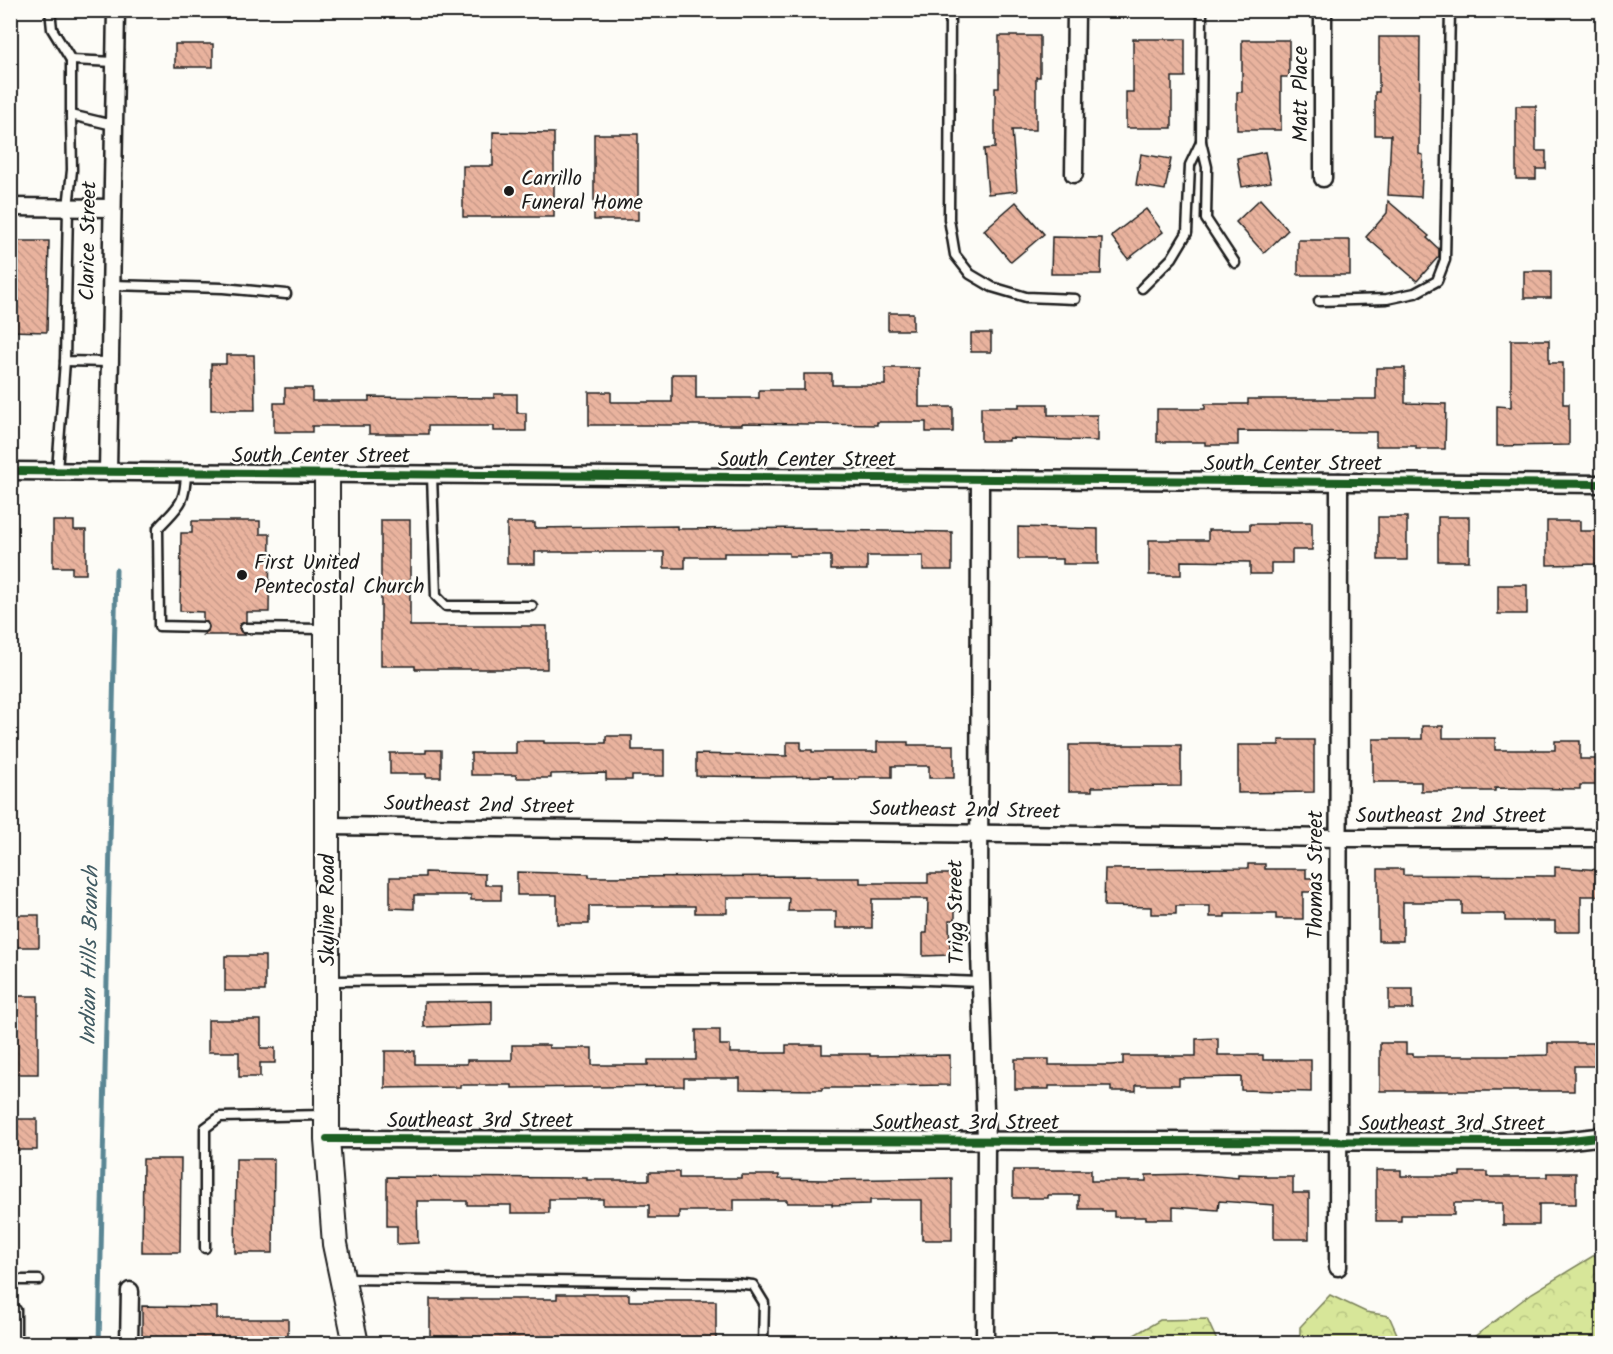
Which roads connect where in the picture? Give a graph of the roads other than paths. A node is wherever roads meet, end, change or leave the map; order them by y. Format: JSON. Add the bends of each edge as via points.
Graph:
{"nodes":[{"id":1,"x":50,"y":10,"type":"edge"},
{"id":2,"x":116,"y":10,"type":"edge"},
{"id":3,"x":950,"y":10,"type":"edge"},
{"id":4,"x":1076,"y":10,"type":"edge"},
{"id":5,"x":1202,"y":10,"type":"edge"},
{"id":6,"x":1323,"y":10,"type":"edge"},
{"id":7,"x":1450,"y":10,"type":"edge"},
{"id":8,"x":71,"y":60,"type":"junction"},
{"id":9,"x":115,"y":62,"type":"junction"},
{"id":10,"x":71,"y":115,"type":"junction"},
{"id":11,"x":113,"y":124,"type":"junction"},
{"id":12,"x":1201,"y":142,"type":"junction"},
{"id":13,"x":1074,"y":174,"type":"dead end"},
{"id":14,"x":1323,"y":178,"type":"dead end"},
{"id":15,"x":10,"y":207,"type":"edge"},
{"id":16,"x":68,"y":208,"type":"junction"},
{"id":17,"x":112,"y":208,"type":"junction"},
{"id":18,"x":1235,"y":263,"type":"dead end"},
{"id":19,"x":110,"y":285,"type":"junction"},
{"id":20,"x":1142,"y":288,"type":"dead end"},
{"id":21,"x":286,"y":294,"type":"dead end"},
{"id":22,"x":1075,"y":299,"type":"dead end"},
{"id":23,"x":1319,"y":301,"type":"dead end"},
{"id":24,"x":65,"y":361,"type":"junction"},
{"id":25,"x":110,"y":362,"type":"junction"},
{"id":26,"x":10,"y":471,"type":"edge"},
{"id":27,"x":57,"y":471,"type":"junction"},
{"id":28,"x":108,"y":472,"type":"junction"},
{"id":29,"x":186,"y":472,"type":"junction"},
{"id":30,"x":327,"y":474,"type":"junction"},
{"id":31,"x":432,"y":475,"type":"junction"},
{"id":32,"x":980,"y":479,"type":"junction"},
{"id":33,"x":1339,"y":482,"type":"junction"},
{"id":34,"x":1602,"y":484,"type":"edge"},
{"id":35,"x":532,"y":606,"type":"dead end"},
{"id":36,"x":203,"y":627,"type":"dead end"},
{"id":37,"x":245,"y":628,"type":"dead end"},
{"id":38,"x":327,"y":630,"type":"junction"},
{"id":39,"x":328,"y":826,"type":"junction"},
{"id":40,"x":979,"y":834,"type":"junction"},
{"id":41,"x":1339,"y":838,"type":"junction"},
{"id":42,"x":1602,"y":838,"type":"edge"},
{"id":43,"x":328,"y":981,"type":"junction"},
{"id":44,"x":981,"y":982,"type":"junction"},
{"id":45,"x":327,"y":1127,"type":"junction"},
{"id":46,"x":1602,"y":1134,"type":"edge"},
{"id":47,"x":986,"y":1141,"type":"junction"},
{"id":48,"x":1338,"y":1142,"type":"junction"},
{"id":49,"x":205,"y":1248,"type":"dead end"},
{"id":50,"x":1338,"y":1267,"type":"dead end"},
{"id":51,"x":343,"y":1279,"type":"junction"},
{"id":52,"x":10,"y":1280,"type":"edge"},
{"id":53,"x":39,"y":1280,"type":"dead end"},
{"id":54,"x":130,"y":1291,"type":"dead end"},
{"id":55,"x":16,"y":1310,"type":"dead end"},
{"id":56,"x":16,"y":1344,"type":"edge"},
{"id":57,"x":129,"y":1344,"type":"edge"},
{"id":58,"x":356,"y":1344,"type":"edge"},
{"id":59,"x":763,"y":1344,"type":"edge"},
{"id":60,"x":985,"y":1344,"type":"edge"}],
"edges":[{"from":1,"to":8,"type":"lane","via":[[52,29]]},
{"from":2,"to":9,"type":"street","name":"Clarice Street"},
{"from":3,"to":22,"type":"lane","via":[[949,219],[955,255],[970,274],[992,287],[1026,297]]},
{"from":4,"to":13,"type":"street"},
{"from":5,"to":12,"type":"lane"},
{"from":6,"to":14,"type":"street","name":"Matt Place"},
{"from":7,"to":23,"type":"lane","via":[[1445,260],[1437,281],[1415,293],[1388,299]]},
{"from":8,"to":9,"type":"lane"},
{"from":8,"to":10,"type":"lane"},
{"from":9,"to":11,"type":"street","name":"Clarice Street"},
{"from":10,"to":11,"type":"lane"},
{"from":10,"to":16,"type":"lane"},
{"from":11,"to":17,"type":"street","name":"Clarice Street"},
{"from":12,"to":18,"type":"lane","via":[[1207,167],[1206,219]]},
{"from":12,"to":20,"type":"lane","via":[[1190,165],[1187,233],[1172,258]]},
{"from":15,"to":16,"type":"street"},
{"from":16,"to":17,"type":"street"},
{"from":16,"to":24,"type":"lane"},
{"from":17,"to":19,"type":"street","name":"Clarice Street"},
{"from":19,"to":21,"type":"lane"},
{"from":19,"to":25,"type":"street","name":"Clarice Street"},
{"from":24,"to":25,"type":"lane"},
{"from":24,"to":27,"type":"lane"},
{"from":25,"to":28,"type":"street","name":"Clarice Street"},
{"from":26,"to":27,"type":"street","name":"South Center Street"},
{"from":27,"to":28,"type":"street","name":"South Center Street"},
{"from":28,"to":29,"type":"street","name":"South Center Street"},
{"from":29,"to":30,"type":"street","name":"South Center Street"},
{"from":29,"to":36,"type":"lane","via":[[182,502],[158,528],[159,626]]},
{"from":30,"to":31,"type":"street","name":"South Center Street"},
{"from":30,"to":38,"type":"street","name":"Skyline Road"},
{"from":31,"to":32,"type":"street","name":"South Center Street"},
{"from":31,"to":35,"type":"lane","via":[[436,596],[446,606]]},
{"from":32,"to":33,"type":"street","name":"South Center Street"},
{"from":32,"to":40,"type":"street","name":"Trigg Street"},
{"from":33,"to":34,"type":"street","name":"South Center Street"},
{"from":33,"to":41,"type":"street","name":"Thomas Street"},
{"from":37,"to":38,"type":"lane"},
{"from":38,"to":39,"type":"street","name":"Skyline Road"},
{"from":39,"to":40,"type":"street","name":"Southeast 2nd Street"},
{"from":39,"to":43,"type":"street","name":"Skyline Road"},
{"from":40,"to":41,"type":"street","name":"Southeast 2nd Street"},
{"from":40,"to":44,"type":"street","name":"Trigg Street"},
{"from":41,"to":42,"type":"street","name":"Southeast 2nd Street"},
{"from":41,"to":48,"type":"street","name":"Thomas Street"},
{"from":43,"to":44,"type":"lane","via":[[632,978]]},
{"from":43,"to":45,"type":"street","name":"Skyline Road"},
{"from":44,"to":47,"type":"street","name":"Trigg Street"},
{"from":45,"to":47,"type":"street","name":"Southeast 3rd Street"},
{"from":45,"to":49,"type":"lane","via":[[220,1117],[205,1128]]},
{"from":45,"to":51,"type":"street","name":"Skyline Road","via":[[336,1244]]},
{"from":46,"to":48,"type":"street","name":"Southeast 3rd Street","via":[[1554,1143]]},
{"from":47,"to":48,"type":"street","name":"Southeast 3rd Street"},
{"from":47,"to":60,"type":"street","name":"Trigg Street"},
{"from":48,"to":50,"type":"street","name":"Thomas Street"},
{"from":51,"to":58,"type":"street","name":"Skyline Road"},
{"from":51,"to":59,"type":"lane","via":[[753,1285],[764,1303]]},
{"from":52,"to":53,"type":"lane"},
{"from":54,"to":57,"type":"street"},
{"from":55,"to":56,"type":"lane"}]}
